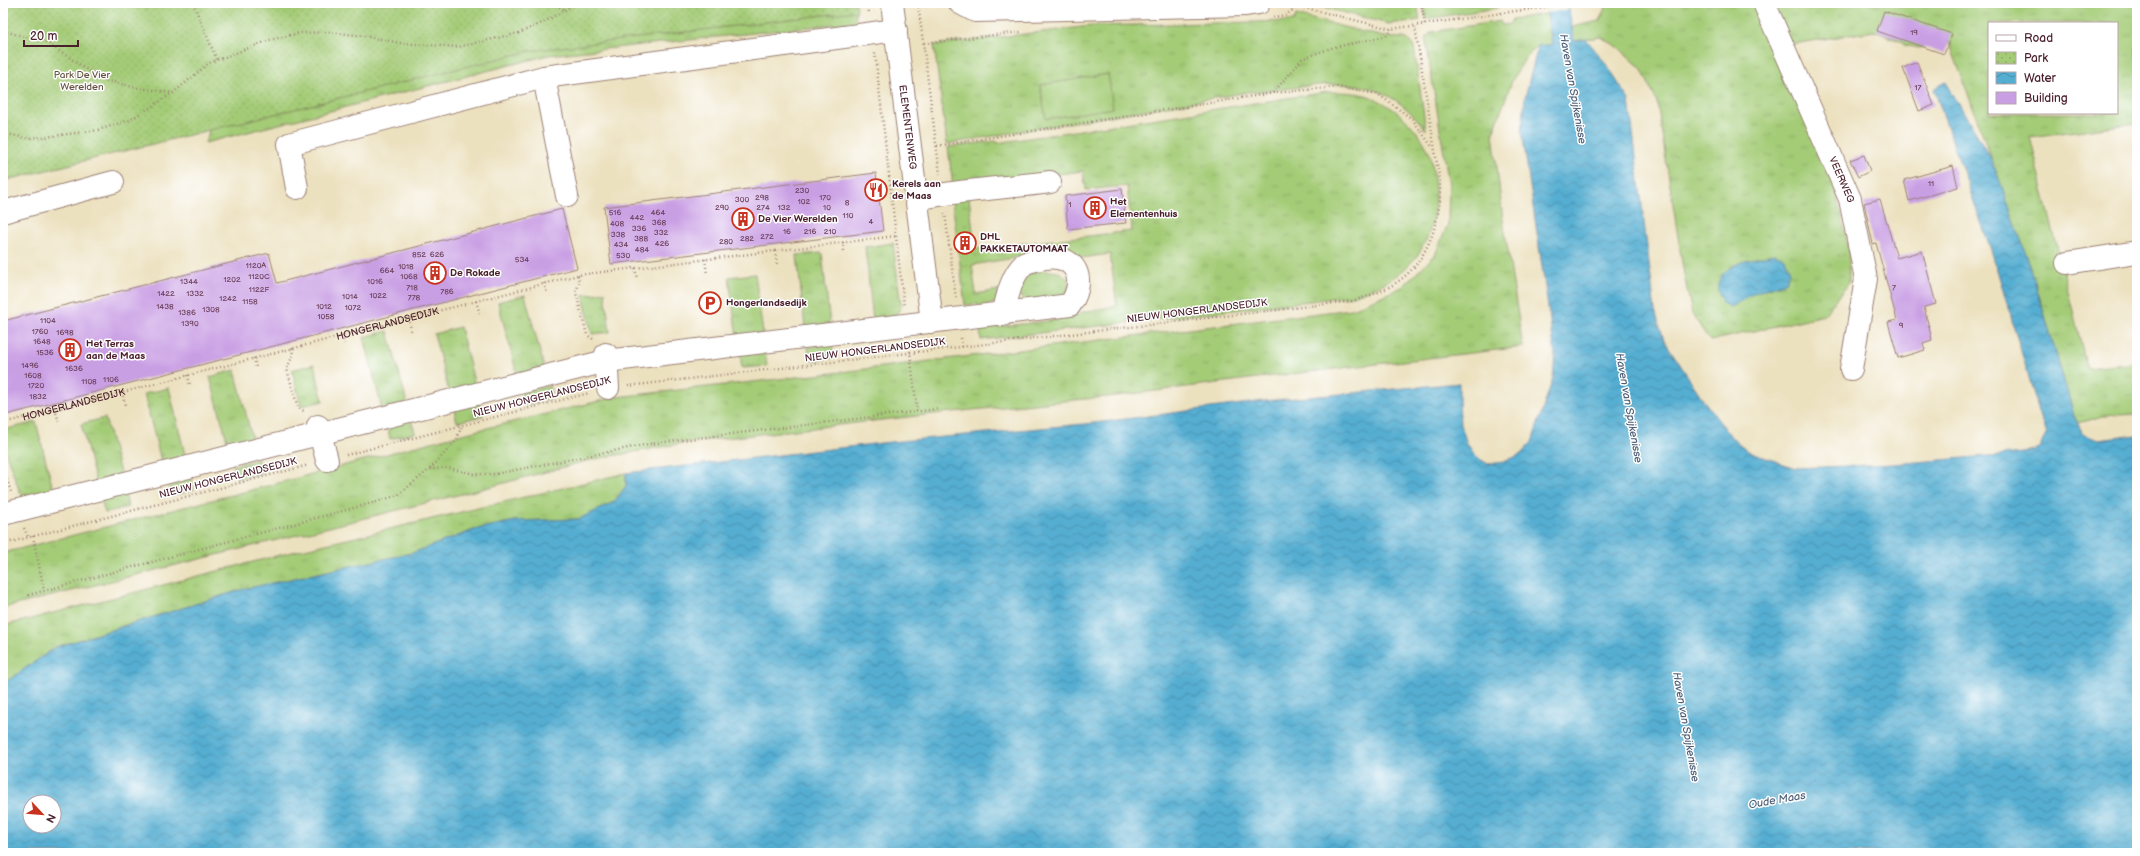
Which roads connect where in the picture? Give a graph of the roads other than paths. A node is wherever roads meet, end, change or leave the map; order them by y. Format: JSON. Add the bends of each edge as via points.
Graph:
{"nodes":[{"id":1,"x":892,"y":3,"type":"edge"},
{"id":2,"x":960,"y":3,"type":"edge"},
{"id":3,"x":1259,"y":3,"type":"edge"},
{"id":4,"x":1764,"y":3,"type":"edge"},
{"id":5,"x":896,"y":30,"type":"junction"},
{"id":6,"x":544,"y":77,"type":"junction"},
{"id":7,"x":113,"y":182,"type":"dead end"},
{"id":8,"x":1050,"y":182,"type":"dead end"},
{"id":9,"x":297,"y":188,"type":"dead end"},
{"id":10,"x":567,"y":196,"type":"dead end"},
{"id":11,"x":916,"y":199,"type":"junction"},
{"id":12,"x":3,"y":212,"type":"edge"},
{"id":13,"x":2137,"y":252,"type":"edge"},
{"id":14,"x":2067,"y":263,"type":"dead end"},
{"id":15,"x":1003,"y":315,"type":"dead end"},
{"id":16,"x":932,"y":322,"type":"junction"},
{"id":17,"x":604,"y":352,"type":"junction"},
{"id":18,"x":1851,"y":369,"type":"dead end"},
{"id":19,"x":608,"y":388,"type":"road end"},
{"id":20,"x":316,"y":425,"type":"junction"},
{"id":21,"x":327,"y":460,"type":"road end"},
{"id":22,"x":3,"y":514,"type":"edge"}],
"edges":[{"from":1,"to":5,"type":"street","name":"ELEMENTENWEG"},
{"from":2,"to":3,"type":"street","via":[[974,11]]},
{"from":4,"to":18,"type":"street","name":"VEERWEG","via":[[1851,206],[1866,279]]},
{"from":5,"to":6,"type":"street"},
{"from":5,"to":11,"type":"street","name":"ELEMENTENWEG"},
{"from":6,"to":9,"type":"street","via":[[288,144]]},
{"from":6,"to":10,"type":"street"},
{"from":7,"to":12,"type":"street"},
{"from":8,"to":11,"type":"street"},
{"from":11,"to":16,"type":"street","name":"ELEMENTENWEG"},
{"from":13,"to":14,"type":"street"},
{"from":15,"to":16,"type":"street"},
{"from":16,"to":17,"type":"street"},
{"from":17,"to":19,"type":"street"},
{"from":17,"to":20,"type":"street"},
{"from":20,"to":21,"type":"street"},
{"from":20,"to":22,"type":"street"}]}
